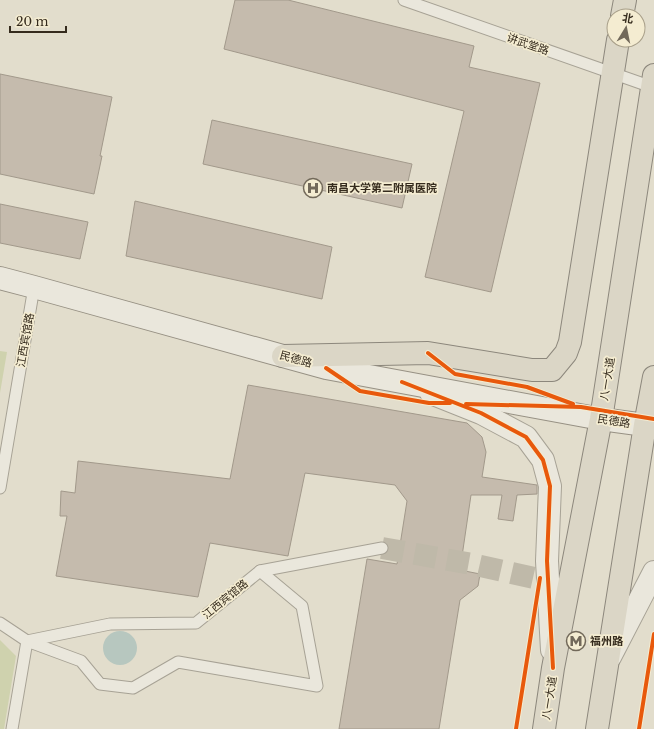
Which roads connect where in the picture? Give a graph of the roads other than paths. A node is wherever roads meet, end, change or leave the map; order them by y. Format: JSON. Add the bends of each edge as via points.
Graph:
{"nodes":[{"id":1,"x":404,"y":0,"type":"edge"},
{"id":2,"x":617,"y":48,"type":"edge"},
{"id":3,"x":613,"y":74,"type":"junction"},
{"id":4,"x":653,"y":81,"type":"edge"},
{"id":5,"x":0,"y":278,"type":"edge"},
{"id":6,"x":34,"y":287,"type":"junction"},
{"id":7,"x":283,"y":356,"type":"junction"},
{"id":8,"x":654,"y":377,"type":"edge"},
{"id":9,"x":402,"y":382,"type":"junction"},
{"id":10,"x":601,"y":419,"type":"junction"},
{"id":11,"x":651,"y":425,"type":"edge"},
{"id":12,"x":4,"y":439,"type":"edge"},
{"id":13,"x":0,"y":488,"type":"edge"},
{"id":14,"x":382,"y":548,"type":"tunnel mouth"},
{"id":15,"x":260,"y":571,"type":"junction"},
{"id":16,"x":654,"y":572,"type":"edge"},
{"id":17,"x":0,"y":623,"type":"edge"},
{"id":18,"x":27,"y":641,"type":"junction"},
{"id":19,"x":608,"y":660,"type":"junction"},
{"id":20,"x":554,"y":668,"type":"junction"},
{"id":21,"x":12,"y":729,"type":"edge"},
{"id":22,"x":544,"y":729,"type":"edge"},
{"id":23,"x":597,"y":729,"type":"edge"}],
"edges":[{"from":1,"to":3,"type":"lane","name":"讲武堂路"},
{"from":2,"to":3,"type":"highway"},
{"from":3,"to":4,"type":"lane","name":"讲武堂路"},
{"from":3,"to":7,"type":"highway","via":[[570,342],[566,353],[552,370],[532,370],[428,353]]},
{"from":4,"to":10,"type":"highway","name":"八一大道"},
{"from":5,"to":6,"type":"main road","name":"民德路"},
{"from":6,"to":7,"type":"main road","name":"民德路"},
{"from":6,"to":12,"type":"lane","name":"江西宾馆路"},
{"from":7,"to":9,"type":"main road","name":"民德路","via":[[326,368]]},
{"from":8,"to":11,"type":"highway"},
{"from":9,"to":10,"type":"main road","name":"民德路"},
{"from":9,"to":20,"type":"main road","via":[[481,413],[526,437],[543,460],[550,486],[547,561]]},
{"from":10,"to":11,"type":"main road","name":"民德路"},
{"from":10,"to":20,"type":"highway","name":"八一大道"},
{"from":11,"to":19,"type":"highway"},
{"from":12,"to":13,"type":"lane","name":"江西宾馆路"},
{"from":14,"to":15,"type":"lane","name":"江西宾馆路"},
{"from":15,"to":18,"type":"lane","name":"江西宾馆路","via":[[196,623],[110,624]]},
{"from":15,"to":18,"type":"lane","via":[[302,606],[317,686],[178,662],[133,688],[100,684],[81,661]]},
{"from":16,"to":19,"type":"main road"},
{"from":17,"to":18,"type":"lane"},
{"from":18,"to":21,"type":"lane"},
{"from":19,"to":23,"type":"highway"},
{"from":20,"to":22,"type":"highway","name":"八一大道"}]}
